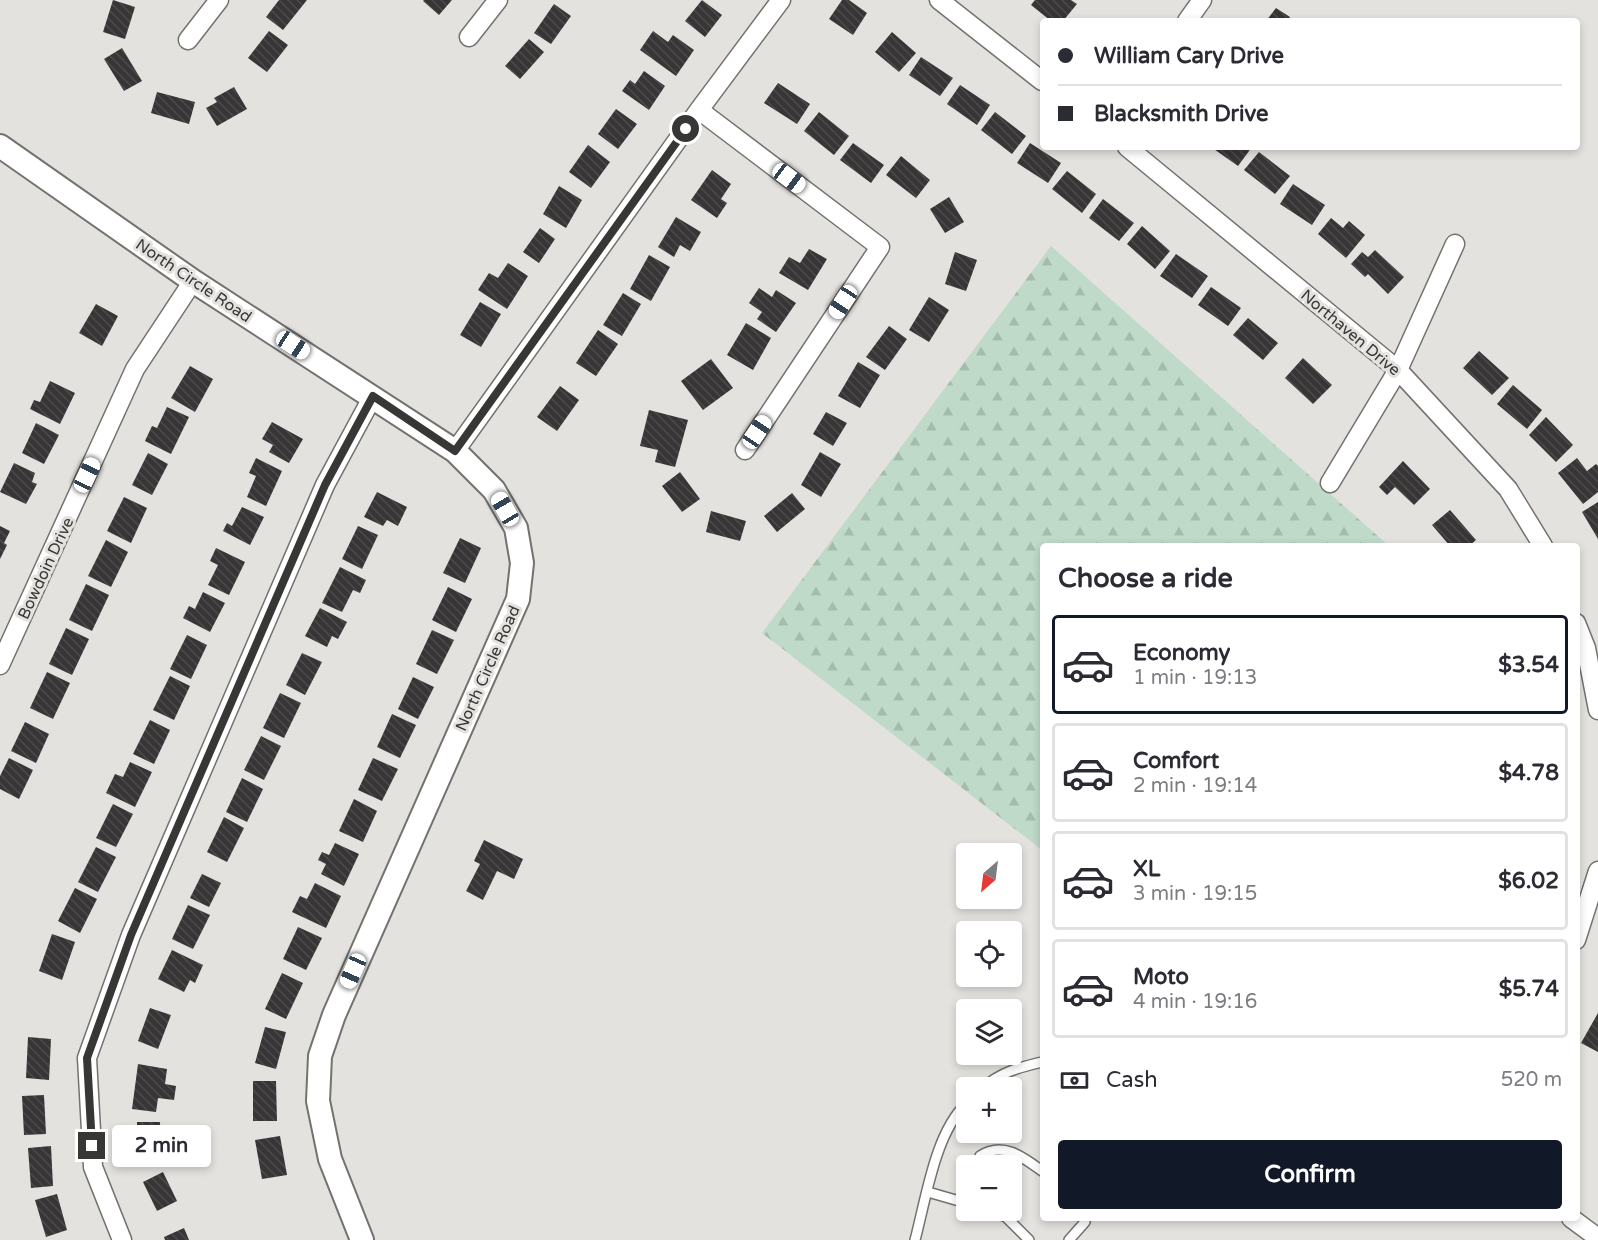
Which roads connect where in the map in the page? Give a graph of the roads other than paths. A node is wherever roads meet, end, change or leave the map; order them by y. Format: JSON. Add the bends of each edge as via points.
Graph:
{"nodes":[{"id":1,"x":219,"y":0,"type":"edge"},
{"id":2,"x":498,"y":0,"type":"edge"},
{"id":3,"x":781,"y":0,"type":"edge"},
{"id":4,"x":939,"y":0,"type":"edge"},
{"id":5,"x":1202,"y":0,"type":"edge"},
{"id":6,"x":1189,"y":18,"type":"edge"},
{"id":7,"x":469,"y":37,"type":"dead end"},
{"id":8,"x":188,"y":39,"type":"dead end"},
{"id":9,"x":1040,"y":79,"type":"edge"},
{"id":10,"x":699,"y":110,"type":"junction"},
{"id":11,"x":0,"y":146,"type":"edge"},
{"id":12,"x":1131,"y":150,"type":"edge"},
{"id":13,"x":1455,"y":244,"type":"dead end"},
{"id":14,"x":193,"y":281,"type":"junction"},
{"id":15,"x":1398,"y":370,"type":"junction"},
{"id":16,"x":373,"y":396,"type":"junction"},
{"id":17,"x":745,"y":450,"type":"dead end"},
{"id":18,"x":455,"y":451,"type":"junction"},
{"id":19,"x":1330,"y":483,"type":"dead end"},
{"id":20,"x":1541,"y":543,"type":"edge"},
{"id":21,"x":1580,"y":633,"type":"edge"},
{"id":22,"x":0,"y":665,"type":"edge"},
{"id":23,"x":1598,"y":710,"type":"edge"},
{"id":24,"x":1598,"y":871,"type":"edge"},
{"id":25,"x":1580,"y":927,"type":"edge"},
{"id":26,"x":1040,"y":1062,"type":"edge"},
{"id":27,"x":998,"y":1077,"type":"edge"},
{"id":28,"x":956,"y":1114,"type":"edge"},
{"id":29,"x":981,"y":1155,"type":"edge"},
{"id":30,"x":1015,"y":1155,"type":"edge"},
{"id":31,"x":1022,"y":1157,"type":"edge"},
{"id":32,"x":1040,"y":1170,"type":"edge"},
{"id":33,"x":928,"y":1192,"type":"junction"},
{"id":34,"x":956,"y":1199,"type":"edge"},
{"id":35,"x":1010,"y":1221,"type":"edge"},
{"id":36,"x":1085,"y":1221,"type":"edge"},
{"id":37,"x":1575,"y":1221,"type":"edge"},
{"id":38,"x":1598,"y":1238,"type":"edge"},
{"id":39,"x":122,"y":1240,"type":"edge"},
{"id":40,"x":362,"y":1240,"type":"edge"},
{"id":41,"x":915,"y":1240,"type":"edge"},
{"id":42,"x":1029,"y":1240,"type":"edge"},
{"id":43,"x":1069,"y":1240,"type":"edge"}],
"edges":[{"from":1,"to":8,"type":"street"},
{"from":2,"to":7,"type":"street"},
{"from":3,"to":10,"type":"street"},
{"from":4,"to":9,"type":"street"},
{"from":5,"to":6,"type":"street"},
{"from":10,"to":17,"type":"street","via":[[880,247]]},
{"from":10,"to":18,"type":"street"},
{"from":11,"to":14,"type":"street","name":"North Circle Road"},
{"from":12,"to":15,"type":"street","name":"Northaven Drive"},
{"from":13,"to":15,"type":"street"},
{"from":14,"to":16,"type":"street","name":"North Circle Road"},
{"from":14,"to":22,"type":"street","name":"Bowdoin Drive","via":[[135,369]]},
{"from":15,"to":19,"type":"street"},
{"from":15,"to":20,"type":"street","name":"Northaven Drive","via":[[1508,489]]},
{"from":16,"to":18,"type":"street","name":"North Circle Road"},
{"from":16,"to":39,"type":"street","via":[[325,485],[131,935],[87,1058],[93,1167]]},
{"from":18,"to":40,"type":"street","name":"North Circle Road","via":[[494,490],[516,528],[522,564],[518,599],[334,1015],[320,1056],[318,1101],[330,1159]]},
{"from":21,"to":23,"type":"street"},
{"from":24,"to":25,"type":"street"},
{"from":26,"to":27,"type":"lane"},
{"from":28,"to":33,"type":"lane","via":[[941,1143]]},
{"from":29,"to":30,"type":"lane","via":[[998,1149]]},
{"from":31,"to":32,"type":"lane"},
{"from":33,"to":34,"type":"lane"},
{"from":33,"to":41,"type":"lane"},
{"from":35,"to":42,"type":"lane"},
{"from":36,"to":43,"type":"lane"},
{"from":37,"to":38,"type":"street"}]}
